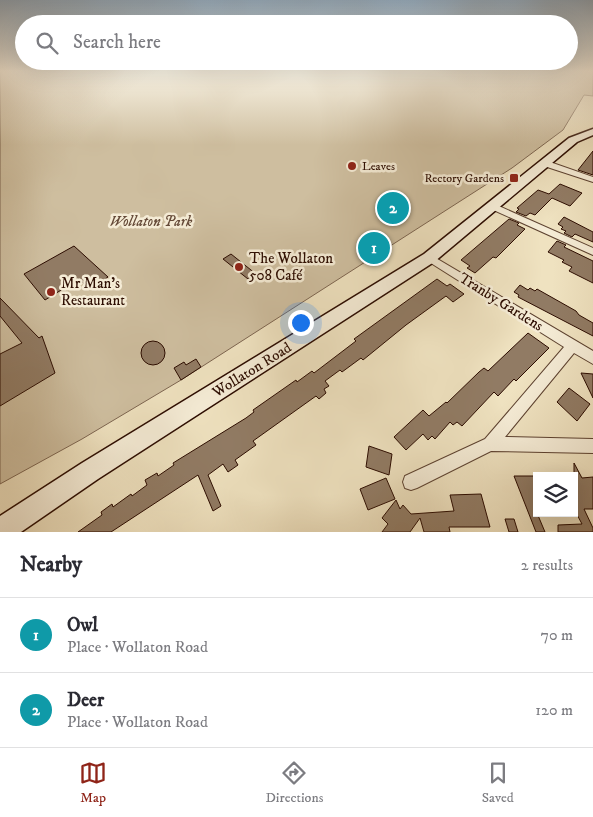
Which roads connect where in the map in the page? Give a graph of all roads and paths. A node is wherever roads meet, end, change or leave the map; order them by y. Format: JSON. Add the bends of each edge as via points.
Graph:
{"nodes":[{"id":1,"x":593,"y":132,"type":"edge"},
{"id":2,"x":544,"y":163,"type":"junction"},
{"id":3,"x":593,"y":180,"type":"edge"},
{"id":4,"x":492,"y":206,"type":"junction"},
{"id":5,"x":593,"y":252,"type":"edge"},
{"id":6,"x":429,"y":258,"type":"junction"},
{"id":7,"x":572,"y":347,"type":"junction"},
{"id":8,"x":593,"y":358,"type":"edge"},
{"id":9,"x":490,"y":444,"type":"junction"},
{"id":10,"x":593,"y":446,"type":"edge"},
{"id":11,"x":411,"y":482,"type":"dead end"},
{"id":12,"x":0,"y":531,"type":"edge"}],
"edges":[{"from":1,"to":2,"type":"street","name":"Wollaton Road","via":[[577,136]]},
{"from":2,"to":3,"type":"street"},
{"from":2,"to":4,"type":"street","name":"Wollaton Road"},
{"from":4,"to":5,"type":"street"},
{"from":4,"to":6,"type":"street","name":"Wollaton Road"},
{"from":6,"to":7,"type":"street","name":"Tranby Gardens"},
{"from":6,"to":12,"type":"street","name":"Wollaton Road"},
{"from":7,"to":8,"type":"street","name":"Tranby Gardens"},
{"from":7,"to":9,"type":"street"},
{"from":9,"to":10,"type":"street"},
{"from":9,"to":11,"type":"street"}]}
